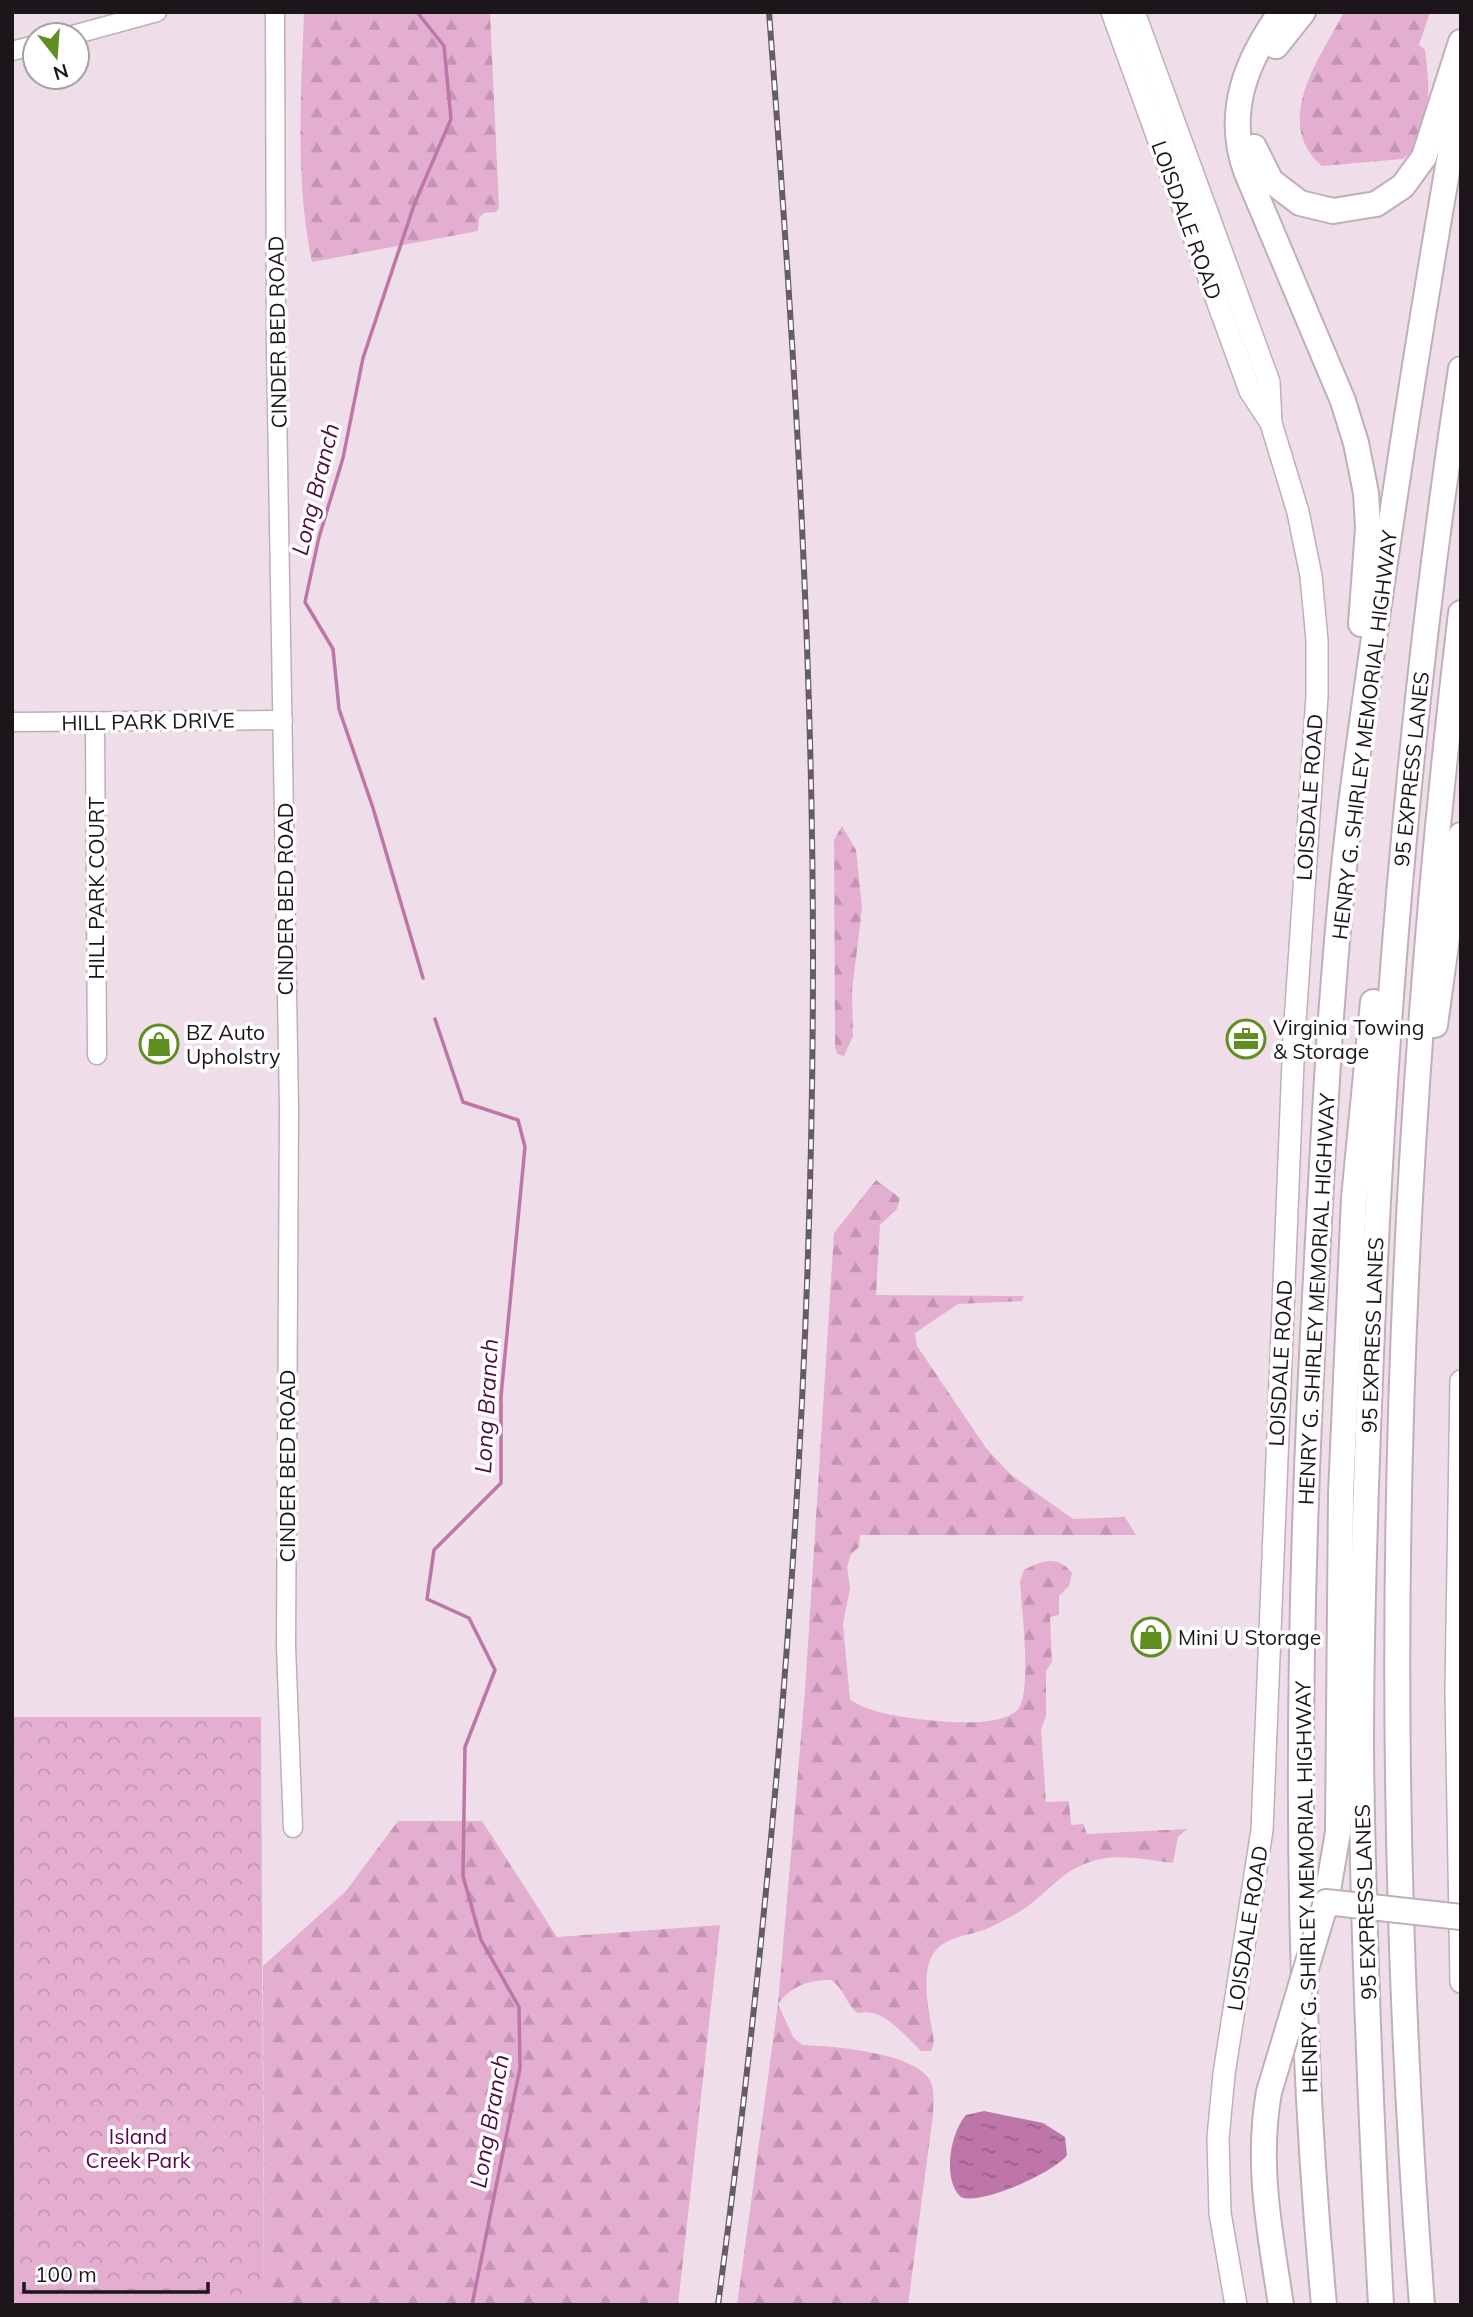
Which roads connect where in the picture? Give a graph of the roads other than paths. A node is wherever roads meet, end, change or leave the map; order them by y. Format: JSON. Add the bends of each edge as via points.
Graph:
{"nodes":[{"id":1,"x":157,"y":12,"type":"edge"},
{"id":2,"x":275,"y":12,"type":"edge"},
{"id":3,"x":1112,"y":12,"type":"edge"},
{"id":4,"x":1134,"y":12,"type":"edge"},
{"id":5,"x":1281,"y":12,"type":"edge"},
{"id":6,"x":1303,"y":12,"type":"edge"},
{"id":7,"x":91,"y":30,"type":"edge"},
{"id":8,"x":1461,"y":42,"type":"edge"},
{"id":9,"x":1461,"y":92,"type":"edge"},
{"id":10,"x":1461,"y":369,"type":"edge"},
{"id":11,"x":1271,"y":423,"type":"junction"},
{"id":12,"x":1461,"y":613,"type":"edge"},
{"id":13,"x":1365,"y":708,"type":"junction"},
{"id":14,"x":284,"y":720,"type":"junction"},
{"id":15,"x":12,"y":722,"type":"edge"},
{"id":16,"x":95,"y":722,"type":"junction"},
{"id":17,"x":1407,"y":805,"type":"junction"},
{"id":18,"x":1461,"y":835,"type":"edge"},
{"id":19,"x":97,"y":1055,"type":"dead end"},
{"id":20,"x":1412,"y":1150,"type":"junction"},
{"id":21,"x":1461,"y":1381,"type":"edge"},
{"id":22,"x":293,"y":1828,"type":"dead end"},
{"id":23,"x":1326,"y":1902,"type":"junction"},
{"id":24,"x":1461,"y":1917,"type":"edge"},
{"id":25,"x":1461,"y":1982,"type":"edge"},
{"id":26,"x":1236,"y":2305,"type":"edge"},
{"id":27,"x":1281,"y":2305,"type":"edge"},
{"id":28,"x":1324,"y":2305,"type":"edge"},
{"id":29,"x":1381,"y":2305,"type":"edge"},
{"id":30,"x":1422,"y":2305,"type":"edge"}],
"edges":[{"from":1,"to":7,"type":"street"},
{"from":2,"to":14,"type":"street","name":"CINDER BED ROAD"},
{"from":3,"to":11,"type":"main road","name":"LOISDALE ROAD","via":[[1250,391]]},
{"from":4,"to":11,"type":"main road","name":"LOISDALE ROAD","via":[[1269,382]]},
{"from":5,"to":13,"type":"highway","via":[[1244,78],[1237,103],[1237,138],[1246,171],[1343,401],[1360,461],[1368,528],[1361,617]]},
{"from":6,"to":8,"type":"highway","via":[[1266,63],[1255,91],[1250,128],[1259,162],[1272,181],[1300,203],[1322,210],[1345,211],[1376,204],[1411,177],[1429,145]]},
{"from":9,"to":13,"type":"highway","name":"HENRY G. SHIRLEY MEMORIAL HIGHWAY","via":[[1404,425]]},
{"from":10,"to":17,"type":"highway","name":"95 EXPRESS LANES"},
{"from":11,"to":26,"type":"main road","name":"LOISDALE ROAD","via":[[1305,543],[1318,669],[1294,1037],[1262,1830],[1218,2138],[1220,2213]]},
{"from":12,"to":20,"type":"highway","via":[[1431,903]]},
{"from":13,"to":28,"type":"highway","name":"HENRY G. SHIRLEY MEMORIAL HIGHWAY","via":[[1330,1043],[1304,1550],[1301,1776],[1305,1998]]},
{"from":14,"to":16,"type":"street","name":"HILL PARK DRIVE"},
{"from":14,"to":22,"type":"street","name":"CINDER BED ROAD","via":[[289,1109],[286,1646]]},
{"from":15,"to":16,"type":"street","name":"HILL PARK DRIVE"},
{"from":16,"to":19,"type":"street","name":"HILL PARK COURT"},
{"from":17,"to":23,"type":"highway","via":[[1374,998],[1354,1198],[1341,1494],[1338,1832]]},
{"from":17,"to":29,"type":"highway","name":"95 EXPRESS LANES","via":[[1387,1030],[1365,1490],[1362,1762]]},
{"from":18,"to":20,"type":"highway","via":[[1445,966]]},
{"from":20,"to":30,"type":"highway","via":[[1402,1344],[1397,1830],[1411,2164]]},
{"from":21,"to":25,"type":"main road","via":[[1456,1691]]},
{"from":23,"to":24,"type":"highway","bridge":true},
{"from":23,"to":27,"type":"highway","bridge":true,"via":[[1263,2126],[1261,2164]]}]}
